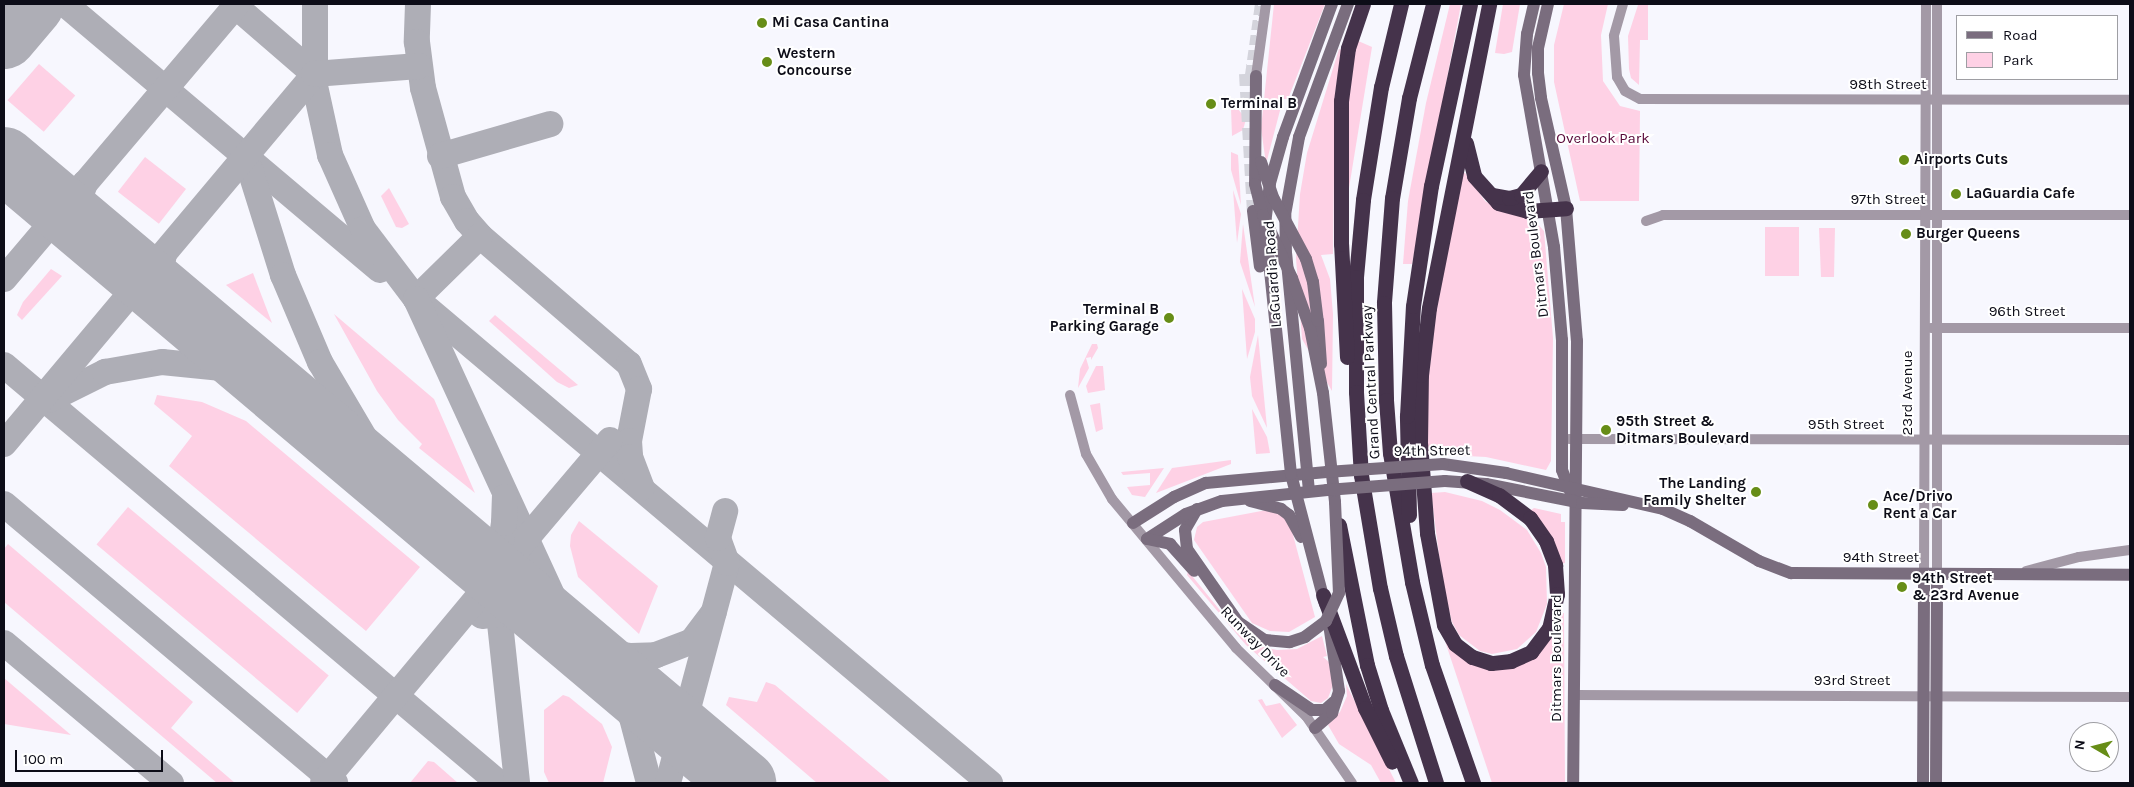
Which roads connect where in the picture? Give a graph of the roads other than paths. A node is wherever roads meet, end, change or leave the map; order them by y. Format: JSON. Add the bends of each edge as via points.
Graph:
{"nodes":[{"id":1,"x":1266,"y":4,"type":"edge"},
{"id":2,"x":1332,"y":4,"type":"edge"},
{"id":3,"x":1348,"y":4,"type":"edge"},
{"id":4,"x":1362,"y":4,"type":"edge"},
{"id":5,"x":1401,"y":4,"type":"edge"},
{"id":6,"x":1433,"y":4,"type":"edge"},
{"id":7,"x":1470,"y":4,"type":"edge"},
{"id":8,"x":1489,"y":4,"type":"edge"},
{"id":9,"x":1534,"y":4,"type":"edge"},
{"id":10,"x":1548,"y":4,"type":"edge"},
{"id":11,"x":1623,"y":4,"type":"edge"},
{"id":12,"x":1926,"y":4,"type":"edge"},
{"id":13,"x":1937,"y":4,"type":"edge"},
{"id":14,"x":1477,"y":65,"type":"junction"},
{"id":15,"x":1256,"y":76,"type":"joint"},
{"id":16,"x":1925,"y":100,"type":"junction"},
{"id":17,"x":1937,"y":100,"type":"junction"},
{"id":18,"x":2130,"y":100,"type":"edge"},
{"id":19,"x":1261,"y":162,"type":"dead end"},
{"id":20,"x":1541,"y":171,"type":"junction"},
{"id":21,"x":1482,"y":189,"type":"junction"},
{"id":22,"x":1566,"y":208,"type":"junction"},
{"id":23,"x":1549,"y":210,"type":"junction"},
{"id":24,"x":1252,"y":211,"type":"tunnel mouth"},
{"id":25,"x":1925,"y":215,"type":"junction"},
{"id":26,"x":1937,"y":215,"type":"junction"},
{"id":27,"x":2130,"y":215,"type":"edge"},
{"id":28,"x":1646,"y":221,"type":"dead end"},
{"id":29,"x":1274,"y":308,"type":"junction"},
{"id":30,"x":1925,"y":328,"type":"junction"},
{"id":31,"x":1937,"y":328,"type":"junction"},
{"id":32,"x":2130,"y":328,"type":"edge"},
{"id":33,"x":1323,"y":393,"type":"junction"},
{"id":34,"x":1070,"y":395,"type":"dead end"},
{"id":35,"x":1562,"y":439,"type":"junction"},
{"id":36,"x":1577,"y":439,"type":"junction"},
{"id":37,"x":1924,"y":440,"type":"junction"},
{"id":38,"x":1937,"y":440,"type":"junction"},
{"id":39,"x":2130,"y":440,"type":"edge"},
{"id":40,"x":1308,"y":473,"type":"junction"},
{"id":41,"x":1291,"y":474,"type":"junction"},
{"id":42,"x":1467,"y":481,"type":"junction"},
{"id":43,"x":1310,"y":491,"type":"junction"},
{"id":44,"x":1295,"y":492,"type":"junction"},
{"id":45,"x":1573,"y":493,"type":"junction"},
{"id":46,"x":1331,"y":496,"type":"junction"},
{"id":47,"x":1222,"y":501,"type":"junction"},
{"id":48,"x":1197,"y":509,"type":"junction"},
{"id":49,"x":1367,"y":517,"type":"junction"},
{"id":50,"x":1133,"y":523,"type":"junction"},
{"id":51,"x":1147,"y":538,"type":"junction"},
{"id":52,"x":2130,"y":550,"type":"edge"},
{"id":53,"x":1312,"y":557,"type":"junction"},
{"id":54,"x":2015,"y":574,"type":"junction"},
{"id":55,"x":1924,"y":575,"type":"junction"},
{"id":56,"x":1937,"y":575,"type":"junction"},
{"id":57,"x":2130,"y":575,"type":"edge"},
{"id":58,"x":1412,"y":582,"type":"junction"},
{"id":59,"x":1323,"y":595,"type":"junction"},
{"id":60,"x":1224,"y":601,"type":"junction"},
{"id":61,"x":1275,"y":685,"type":"junction"},
{"id":62,"x":1339,"y":691,"type":"junction"},
{"id":63,"x":1573,"y":695,"type":"junction"},
{"id":64,"x":1923,"y":696,"type":"junction"},
{"id":65,"x":1937,"y":696,"type":"junction"},
{"id":66,"x":2130,"y":697,"type":"edge"},
{"id":67,"x":1315,"y":728,"type":"junction"},
{"id":68,"x":1352,"y":783,"type":"edge"},
{"id":69,"x":1403,"y":783,"type":"edge"},
{"id":70,"x":1411,"y":783,"type":"edge"},
{"id":71,"x":1436,"y":783,"type":"edge"},
{"id":72,"x":1473,"y":783,"type":"edge"},
{"id":73,"x":1573,"y":783,"type":"edge"},
{"id":74,"x":1923,"y":783,"type":"edge"},
{"id":75,"x":1936,"y":783,"type":"edge"}],
"edges":[{"from":1,"to":15,"type":"street"},
{"from":2,"to":29,"type":"street","name":"LaGuardia Road","via":[[1288,120],[1270,184],[1265,234]]},
{"from":3,"to":40,"type":"street","name":"LaGuardia Road","via":[[1299,137],[1285,215]]},
{"from":4,"to":49,"type":"highway","via":[[1348,48],[1342,82],[1340,201],[1343,327]]},
{"from":5,"to":49,"type":"highway","name":"Grand Central Parkway","via":[[1374,123],[1356,277],[1357,421]]},
{"from":6,"to":58,"type":"highway","name":"Grand Central Parkway","via":[[1417,62],[1397,164],[1384,304],[1390,453]]},
{"from":7,"to":58,"type":"highway","via":[[1431,186],[1410,335],[1407,444]]},
{"from":8,"to":14,"type":"highway"},
{"from":9,"to":20,"type":"street","name":"Ditmars Boulevard","via":[[1527,34],[1524,75]]},
{"from":10,"to":22,"type":"street","name":"Ditmars Boulevard","via":[[1538,48],[1538,73]]},
{"from":11,"to":16,"type":"street","name":"98th Street","via":[[1614,36],[1617,78],[1625,91],[1647,99]]},
{"from":12,"to":16,"type":"street","name":"23rd Avenue"},
{"from":13,"to":17,"type":"street","name":"23rd Avenue"},
{"from":14,"to":21,"type":"highway","via":[[1466,150],[1471,170]]},
{"from":14,"to":42,"type":"highway","via":[[1427,323],[1420,405],[1422,484],[1431,563],[1447,632],[1461,649],[1478,660],[1511,661],[1537,647],[1549,628],[1557,594],[1555,565],[1546,541],[1530,518],[1498,495]]},
{"from":15,"to":33,"type":"street","bridge":true,"via":[[1254,164],[1257,195],[1298,294]]},
{"from":16,"to":17,"type":"street","name":"98th Street"},
{"from":16,"to":25,"type":"street","name":"23rd Avenue"},
{"from":17,"to":18,"type":"street","name":"98th Street"},
{"from":17,"to":26,"type":"street","name":"23rd Avenue"},
{"from":19,"to":33,"type":"street","bridge":true,"via":[[1272,194],[1306,259],[1313,282]]},
{"from":20,"to":21,"type":"highway","via":[[1517,197],[1499,198]]},
{"from":20,"to":23,"type":"street","name":"Ditmars Boulevard"},
{"from":21,"to":23,"type":"highway","via":[[1503,206]]},
{"from":22,"to":23,"type":"highway"},
{"from":22,"to":36,"type":"street","name":"Ditmars Boulevard","via":[[1577,327]]},
{"from":23,"to":35,"type":"street","name":"Ditmars Boulevard","via":[[1562,340]]},
{"from":24,"to":29,"type":"street","via":[[1262,277]]},
{"from":25,"to":26,"type":"street","name":"97th Street"},
{"from":25,"to":28,"type":"street","name":"97th Street","via":[[1663,215]]},
{"from":25,"to":30,"type":"street","name":"23rd Avenue"},
{"from":26,"to":27,"type":"street","name":"97th Street"},
{"from":26,"to":31,"type":"street","name":"23rd Avenue"},
{"from":29,"to":41,"type":"street","name":"LaGuardia Road"},
{"from":30,"to":31,"type":"street","name":"96th Street"},
{"from":30,"to":37,"type":"street","name":"23rd Avenue"},
{"from":31,"to":32,"type":"street","name":"96th Street"},
{"from":31,"to":38,"type":"street","name":"23rd Avenue"},
{"from":33,"to":46,"type":"street","bridge":true},
{"from":34,"to":50,"type":"street","name":"Runway Drive","via":[[1093,468],[1112,499]]},
{"from":35,"to":36,"type":"street","name":"95th Street"},
{"from":35,"to":45,"type":"street","name":"Ditmars Boulevard","via":[[1562,470]]},
{"from":36,"to":37,"type":"street","name":"95th Street"},
{"from":36,"to":45,"type":"street","name":"Ditmars Boulevard"},
{"from":37,"to":38,"type":"street","name":"95th Street"},
{"from":37,"to":55,"type":"street","name":"23rd Avenue"},
{"from":38,"to":39,"type":"street","name":"95th Street"},
{"from":38,"to":56,"type":"street","name":"23rd Avenue"},
{"from":40,"to":41,"type":"street","name":"94th Street"},
{"from":40,"to":43,"type":"street","name":"LaGuardia Road"},
{"from":40,"to":45,"type":"street","name":"94th Street","bridge":true,"via":[[1443,464],[1477,467]]},
{"from":41,"to":44,"type":"street","name":"LaGuardia Road"},
{"from":41,"to":50,"type":"street","name":"94th Street","via":[[1206,484],[1174,497]]},
{"from":42,"to":45,"type":"street","name":"94th Street"},
{"from":42,"to":46,"type":"street","name":"94th Street","bridge":true,"via":[[1445,480]]},
{"from":43,"to":44,"type":"street","name":"94th Street"},
{"from":43,"to":46,"type":"street","name":"94th Street"},
{"from":44,"to":47,"type":"street","name":"94th Street"},
{"from":44,"to":53,"type":"street","name":"LaGuardia Road"},
{"from":45,"to":55,"type":"street","name":"94th Street","via":[[1648,506],[1683,518],[1759,561],[1784,571]]},
{"from":45,"to":63,"type":"street","name":"Ditmars Boulevard"},
{"from":46,"to":60,"type":"street","bridge":true,"via":[[1339,593],[1326,621],[1306,637],[1284,642],[1259,638],[1244,627]]},
{"from":46,"to":70,"type":"highway","bridge":true,"via":[[1367,665],[1381,710]]},
{"from":47,"to":48,"type":"street","name":"94th Street"},
{"from":47,"to":53,"type":"street","via":[[1257,501],[1281,509],[1292,520]]},
{"from":48,"to":51,"type":"street","name":"94th Street"},
{"from":48,"to":60,"type":"street","via":[[1185,530],[1186,544]]},
{"from":49,"to":71,"type":"highway","name":"Grand Central Parkway","via":[[1396,656]]},
{"from":50,"to":51,"type":"street","name":"Runway Drive"},
{"from":51,"to":60,"type":"street","via":[[1170,544]]},
{"from":51,"to":61,"type":"street","name":"Runway Drive","via":[[1225,636]]},
{"from":52,"to":54,"type":"street","via":[[2079,558]]},
{"from":53,"to":59,"type":"street"},
{"from":54,"to":56,"type":"street","name":"94th Street"},
{"from":54,"to":57,"type":"street","name":"94th Street"},
{"from":55,"to":56,"type":"street","name":"94th Street"},
{"from":55,"to":64,"type":"street","name":"23rd Avenue"},
{"from":56,"to":65,"type":"street","name":"23rd Avenue"},
{"from":58,"to":72,"type":"highway","name":"Grand Central Parkway","via":[[1432,665]]},
{"from":59,"to":62,"type":"street"},
{"from":59,"to":69,"type":"highway","via":[[1365,708]]},
{"from":61,"to":62,"type":"street","via":[[1316,711],[1329,708]]},
{"from":61,"to":67,"type":"street","name":"Runway Drive"},
{"from":62,"to":67,"type":"street","via":[[1332,713]]},
{"from":63,"to":64,"type":"street","name":"93rd Street"},
{"from":63,"to":73,"type":"street","name":"Ditmars Boulevard"},
{"from":64,"to":65,"type":"street","name":"93rd Street"},
{"from":64,"to":74,"type":"street","name":"23rd Avenue"},
{"from":65,"to":66,"type":"street","name":"93rd Street"},
{"from":65,"to":75,"type":"street","name":"23rd Avenue"},
{"from":67,"to":68,"type":"street","name":"Runway Drive"}]}
